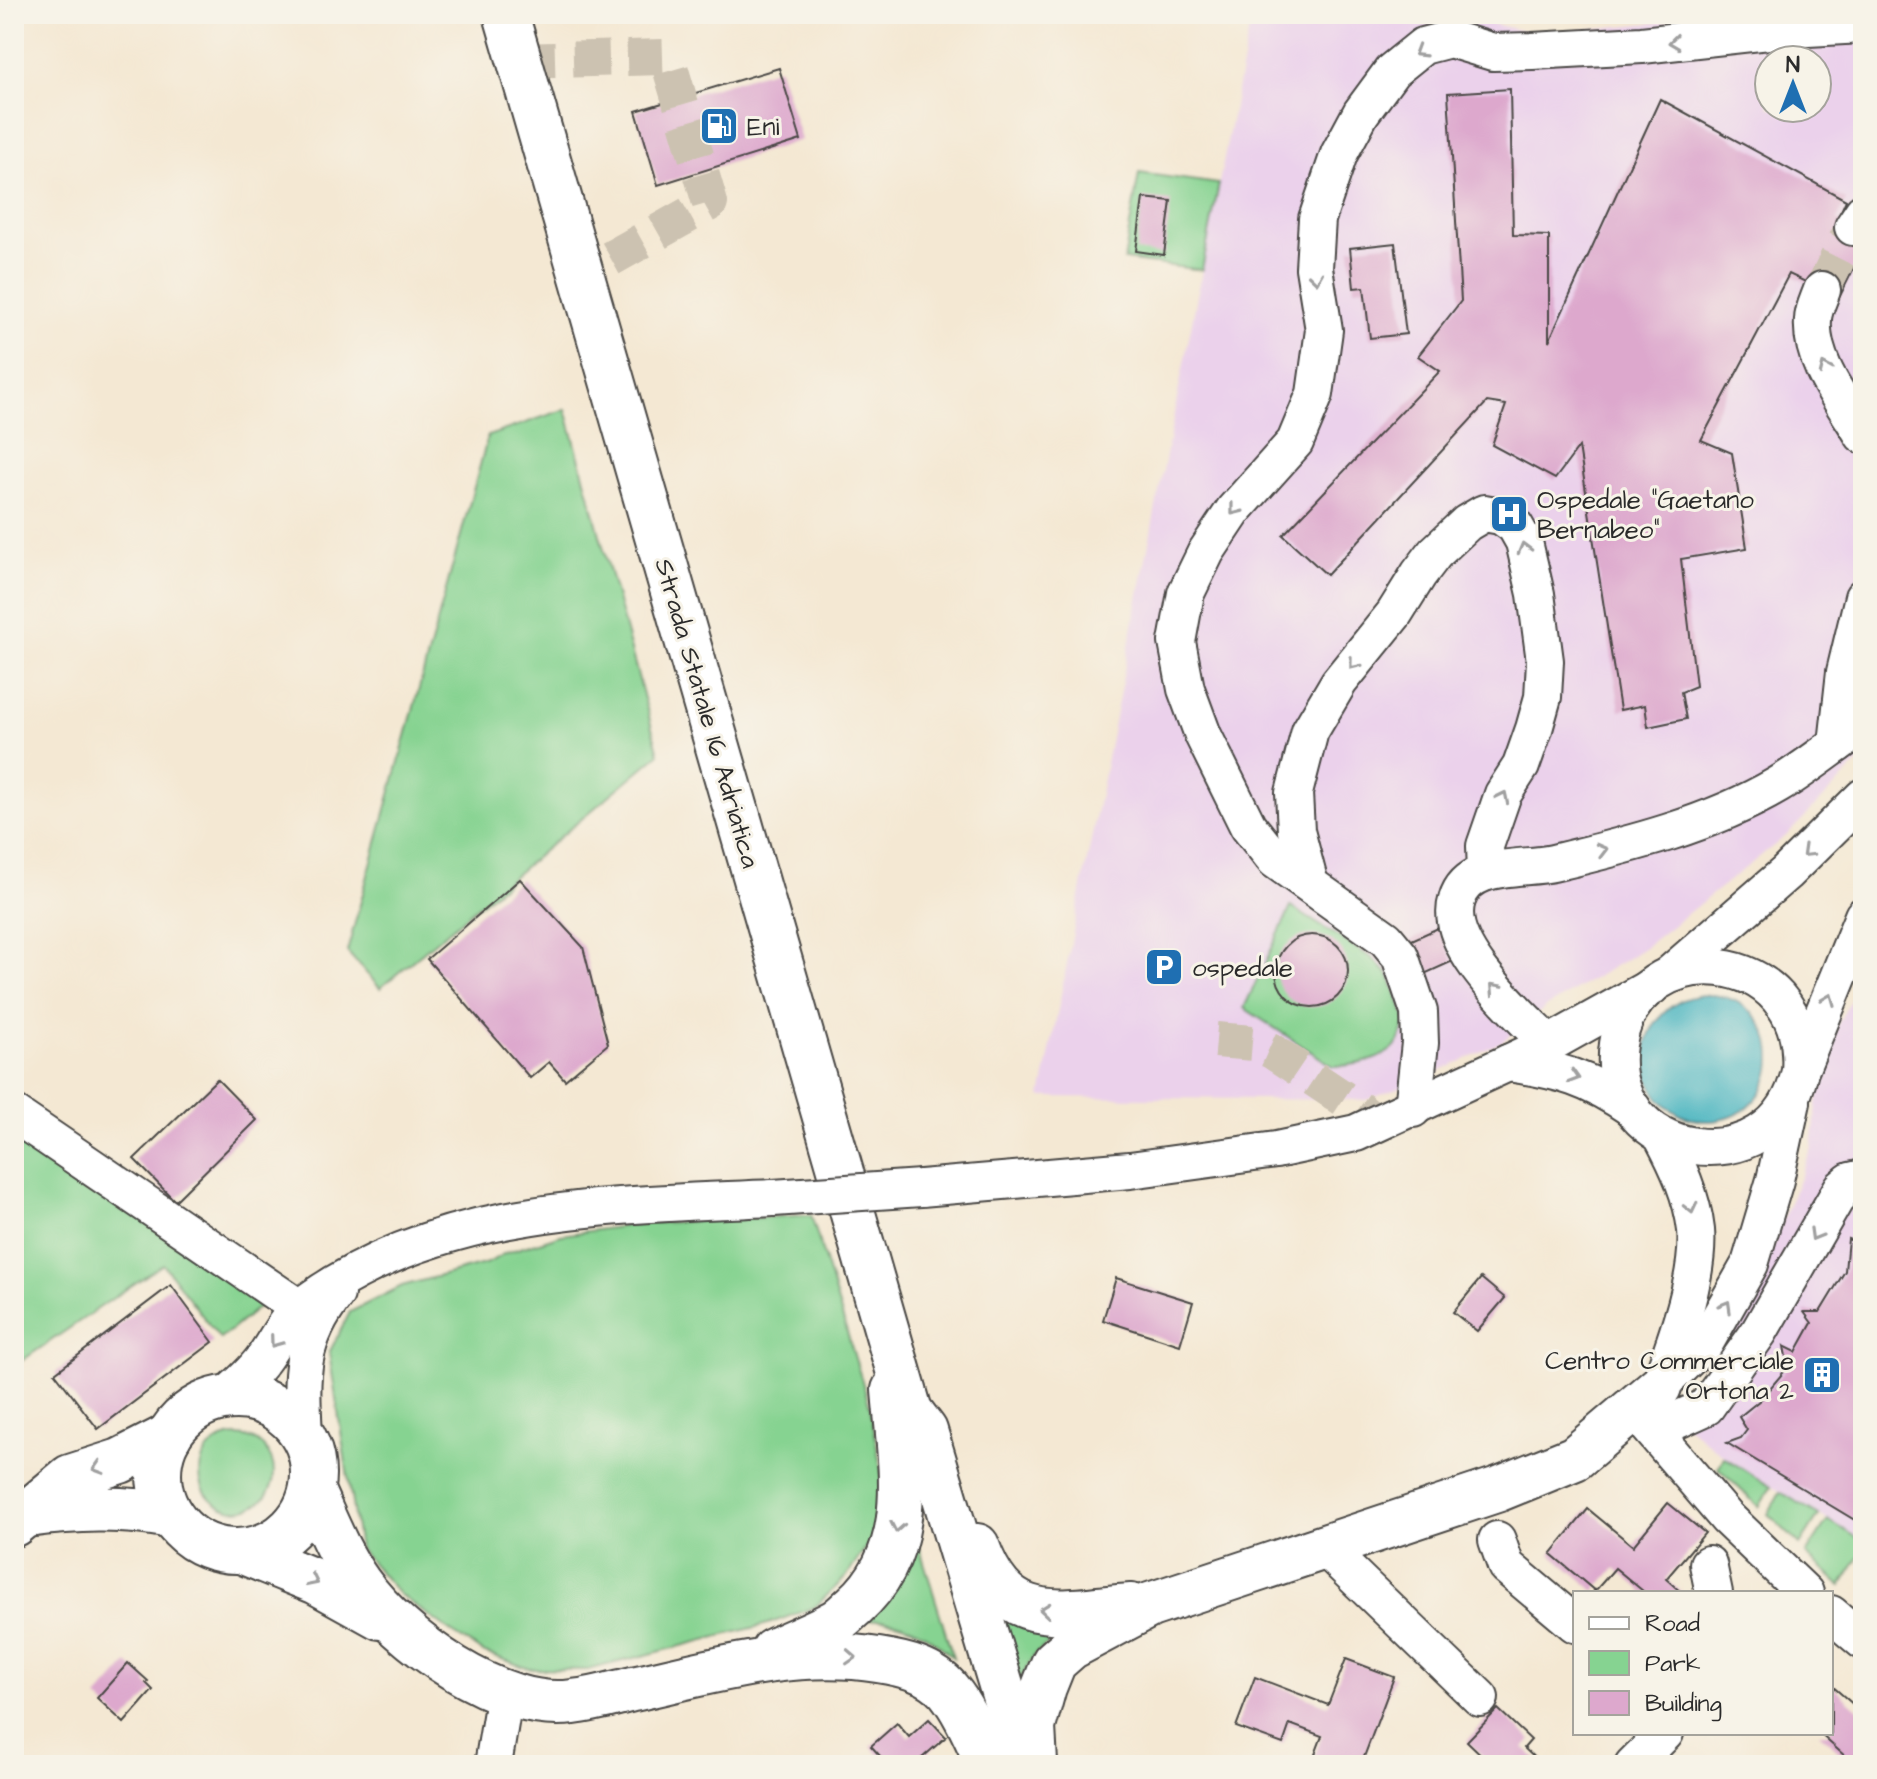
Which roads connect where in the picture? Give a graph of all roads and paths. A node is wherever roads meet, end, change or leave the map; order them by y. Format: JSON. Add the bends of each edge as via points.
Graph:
{"nodes":[{"id":1,"x":506,"y":14,"type":"edge"},
{"id":2,"x":1863,"y":25,"type":"edge"},
{"id":3,"x":1822,"y":290,"type":"tunnel mouth"},
{"id":4,"x":1863,"y":435,"type":"edge"},
{"id":5,"x":1863,"y":597,"type":"edge"},
{"id":6,"x":1850,"y":735,"type":"edge"},
{"id":7,"x":1863,"y":797,"type":"edge"},
{"id":8,"x":1486,"y":872,"type":"junction"},
{"id":9,"x":1310,"y":884,"type":"junction"},
{"id":10,"x":1863,"y":916,"type":"edge"},
{"id":11,"x":1659,"y":982,"type":"junction"},
{"id":12,"x":1549,"y":1044,"type":"junction"},
{"id":13,"x":1508,"y":1063,"type":"junction"},
{"id":14,"x":1797,"y":1080,"type":"junction"},
{"id":15,"x":1413,"y":1109,"type":"junction"},
{"id":16,"x":1633,"y":1109,"type":"junction"},
{"id":17,"x":14,"y":1114,"type":"edge"},
{"id":18,"x":1662,"y":1136,"type":"junction"},
{"id":19,"x":1863,"y":1178,"type":"edge"},
{"id":20,"x":354,"y":1273,"type":"junction"},
{"id":21,"x":299,"y":1308,"type":"junction"},
{"id":22,"x":890,"y":1337,"type":"junction"},
{"id":23,"x":224,"y":1398,"type":"junction"},
{"id":24,"x":1648,"y":1409,"type":"junction"},
{"id":25,"x":910,"y":1411,"type":"junction"},
{"id":26,"x":169,"y":1436,"type":"junction"},
{"id":27,"x":304,"y":1436,"type":"junction"},
{"id":28,"x":312,"y":1491,"type":"junction"},
{"id":29,"x":171,"y":1516,"type":"junction"},
{"id":30,"x":19,"y":1519,"type":"edge"},
{"id":31,"x":1497,"y":1540,"type":"dead end"},
{"id":32,"x":1325,"y":1548,"type":"junction"},
{"id":33,"x":241,"y":1551,"type":"junction"},
{"id":34,"x":1799,"y":1591,"type":"edge"},
{"id":35,"x":1150,"y":1605,"type":"junction"},
{"id":36,"x":1833,"y":1616,"type":"edge"},
{"id":37,"x":1573,"y":1622,"type":"edge"},
{"id":38,"x":399,"y":1628,"type":"junction"},
{"id":39,"x":1863,"y":1641,"type":"edge"},
{"id":40,"x":745,"y":1664,"type":"junction"},
{"id":41,"x":505,"y":1693,"type":"junction"},
{"id":42,"x":1480,"y":1698,"type":"dead end"},
{"id":43,"x":493,"y":1765,"type":"edge"},
{"id":44,"x":989,"y":1765,"type":"edge"},
{"id":45,"x":1000,"y":1765,"type":"edge"},
{"id":46,"x":1025,"y":1765,"type":"edge"},
{"id":47,"x":1035,"y":1765,"type":"edge"}],
"edges":[{"from":1,"to":22,"type":"main road","name":"Strada Statale 16 Adriatica"},
{"from":2,"to":9,"type":"street","one_way":true,"via":[[1532,51],[1493,52],[1450,39],[1423,46],[1392,71],[1361,113],[1339,154],[1317,219],[1314,268],[1324,330],[1315,394],[1295,442],[1234,510],[1206,552],[1186,593],[1177,642],[1203,735],[1248,826],[1275,860]]},
{"from":4,"to":3,"type":"street","one_way":true,"via":[[1825,371],[1816,345],[1813,319]]},
{"from":5,"to":6,"type":"street","via":[[1845,672]]},
{"from":8,"to":6,"type":"street","one_way":true,"via":[[1549,864],[1660,835],[1766,791]]},
{"from":7,"to":11,"type":"street","one_way":true,"via":[[1786,873]]},
{"from":8,"to":9,"type":"street","one_way":true,"via":[[1485,846],[1534,729],[1545,661],[1524,542],[1515,526],[1484,513],[1427,564],[1339,682],[1310,731],[1294,793],[1296,831]]},
{"from":12,"to":8,"type":"street","one_way":true,"via":[[1466,951],[1456,901],[1468,882]]},
{"from":9,"to":15,"type":"street","via":[[1386,939],[1400,956],[1419,1012]]},
{"from":14,"to":10,"type":"street","one_way":true},
{"from":11,"to":12,"type":"street"},
{"from":11,"to":14,"type":"street","via":[[1697,967],[1755,978],[1778,997],[1794,1023],[1801,1052]]},
{"from":11,"to":16,"type":"street","via":[[1633,1007],[1618,1045],[1618,1071]]},
{"from":12,"to":13,"type":"street"},
{"from":13,"to":15,"type":"street"},
{"from":13,"to":16,"type":"street","one_way":true,"via":[[1579,1077]]},
{"from":14,"to":18,"type":"street","via":[[1774,1122],[1740,1144],[1714,1149]]},
{"from":24,"to":14,"type":"street","one_way":true,"via":[[1705,1343],[1750,1264]]},
{"from":15,"to":20,"type":"street","bridge":true,"via":[[1356,1133],[1130,1170],[540,1214],[445,1234]]},
{"from":16,"to":18,"type":"street"},
{"from":17,"to":21,"type":"street"},
{"from":18,"to":24,"type":"street","one_way":true,"via":[[1691,1204],[1696,1248],[1678,1332]]},
{"from":19,"to":24,"type":"street","one_way":true,"via":[[1842,1188],[1759,1332],[1706,1407]]},
{"from":20,"to":21,"type":"street"},
{"from":20,"to":27,"type":"street","via":[[312,1331],[302,1380]]},
{"from":21,"to":23,"type":"street","one_way":true,"via":[[260,1363]]},
{"from":22,"to":25,"type":"main road","name":"Strada Statale 16 Adriatica"},
{"from":35,"to":22,"type":"main road","one_way":true,"via":[[1043,1613],[996,1584],[985,1567],[932,1420]]},
{"from":22,"to":40,"type":"main road","one_way":true,"via":[[902,1490],[888,1562],[868,1593],[837,1621]]},
{"from":23,"to":26,"type":"main road","via":[[183,1418]]},
{"from":23,"to":27,"type":"main road","via":[[270,1404]]},
{"from":24,"to":32,"type":"main road","via":[[1575,1458]]},
{"from":24,"to":34,"type":"street","via":[[1727,1518]]},
{"from":25,"to":45,"type":"main road","name":"Strada Statale 16 Adriatica","via":[[907,1436]]},
{"from":25,"to":46,"type":"main road","name":"Strada Statale 16 Adriatica","via":[[925,1431]]},
{"from":26,"to":29,"type":"main road","via":[[159,1476]]},
{"from":26,"to":30,"type":"main road","one_way":true,"via":[[120,1461],[70,1477]]},
{"from":27,"to":28,"type":"main road","via":[[312,1463]]},
{"from":28,"to":33,"type":"main road","via":[[287,1533],[265,1546]]},
{"from":28,"to":38,"type":"main road","via":[[359,1583]]},
{"from":29,"to":30,"type":"main road","via":[[98,1507]]},
{"from":29,"to":33,"type":"main road","via":[[201,1543]]},
{"from":31,"to":37,"type":"street","via":[[1506,1566]]},
{"from":32,"to":35,"type":"main road"},
{"from":32,"to":42,"type":"street"},
{"from":33,"to":38,"type":"main road","one_way":true,"via":[[317,1582]]},
{"from":35,"to":47,"type":"main road","via":[[1071,1647],[1054,1662],[1033,1727]]},
{"from":36,"to":39,"type":"street"},
{"from":38,"to":41,"type":"main road","via":[[431,1654]]},
{"from":40,"to":41,"type":"main road","via":[[574,1702]]},
{"from":40,"to":44,"type":"main road","one_way":true,"via":[[855,1657],[917,1669],[948,1690]]},
{"from":41,"to":43,"type":"street"}]}
